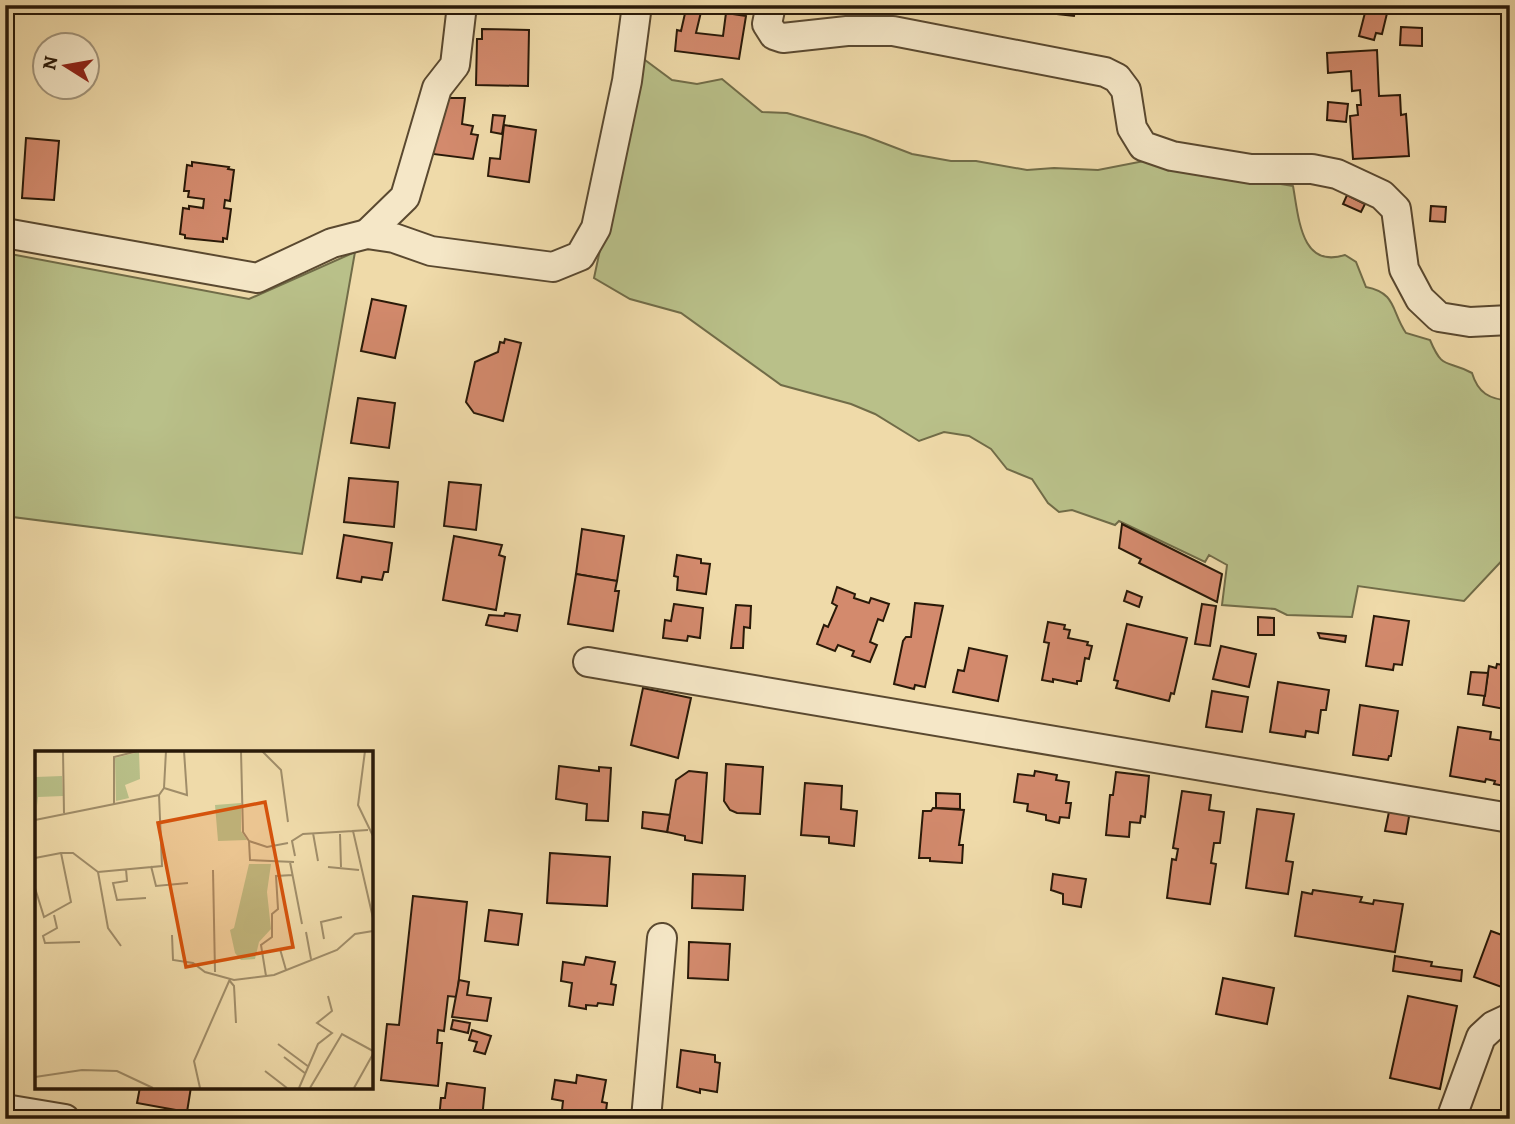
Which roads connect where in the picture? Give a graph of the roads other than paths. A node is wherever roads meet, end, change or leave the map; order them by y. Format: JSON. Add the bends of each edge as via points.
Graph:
{"nodes":[{"id":1,"x":462,"y":5,"type":"edge"},
{"id":2,"x":637,"y":5,"type":"edge"},
{"id":3,"x":771,"y":5,"type":"edge"},
{"id":4,"x":5,"y":233,"type":"edge"},
{"id":5,"x":367,"y":234,"type":"junction"},
{"id":6,"x":1510,"y":320,"type":"edge"},
{"id":7,"x":588,"y":662,"type":"dead end"},
{"id":8,"x":1510,"y":818,"type":"edge"},
{"id":9,"x":662,"y":938,"type":"dead end"},
{"id":10,"x":1509,"y":1018,"type":"edge"},
{"id":11,"x":5,"y":1109,"type":"edge"},
{"id":12,"x":65,"y":1119,"type":"edge"},
{"id":13,"x":646,"y":1119,"type":"edge"},
{"id":14,"x":1451,"y":1119,"type":"edge"},
{"id":15,"x":1466,"y":1119,"type":"edge"}],
"edges":[{"from":1,"to":5,"type":"street","via":[[455,65],[437,88],[405,197]]},
{"from":2,"to":5,"type":"street","via":[[627,81],[596,228],[580,256],[553,267],[431,251]]},
{"from":3,"to":6,"type":"street","via":[[767,24],[774,35],[783,38],[893,31],[1105,72],[1126,90],[1132,128],[1143,146],[1172,156],[1251,169],[1312,169],[1337,174],[1382,195],[1396,209],[1404,269],[1420,299],[1439,317]]},
{"from":4,"to":5,"type":"street","via":[[257,278],[332,243]]},
{"from":7,"to":8,"type":"street"},
{"from":9,"to":13,"type":"street"},
{"from":10,"to":14,"type":"street","via":[[1481,1037]]},
{"from":10,"to":15,"type":"street"},
{"from":11,"to":12,"type":"street"}]}
